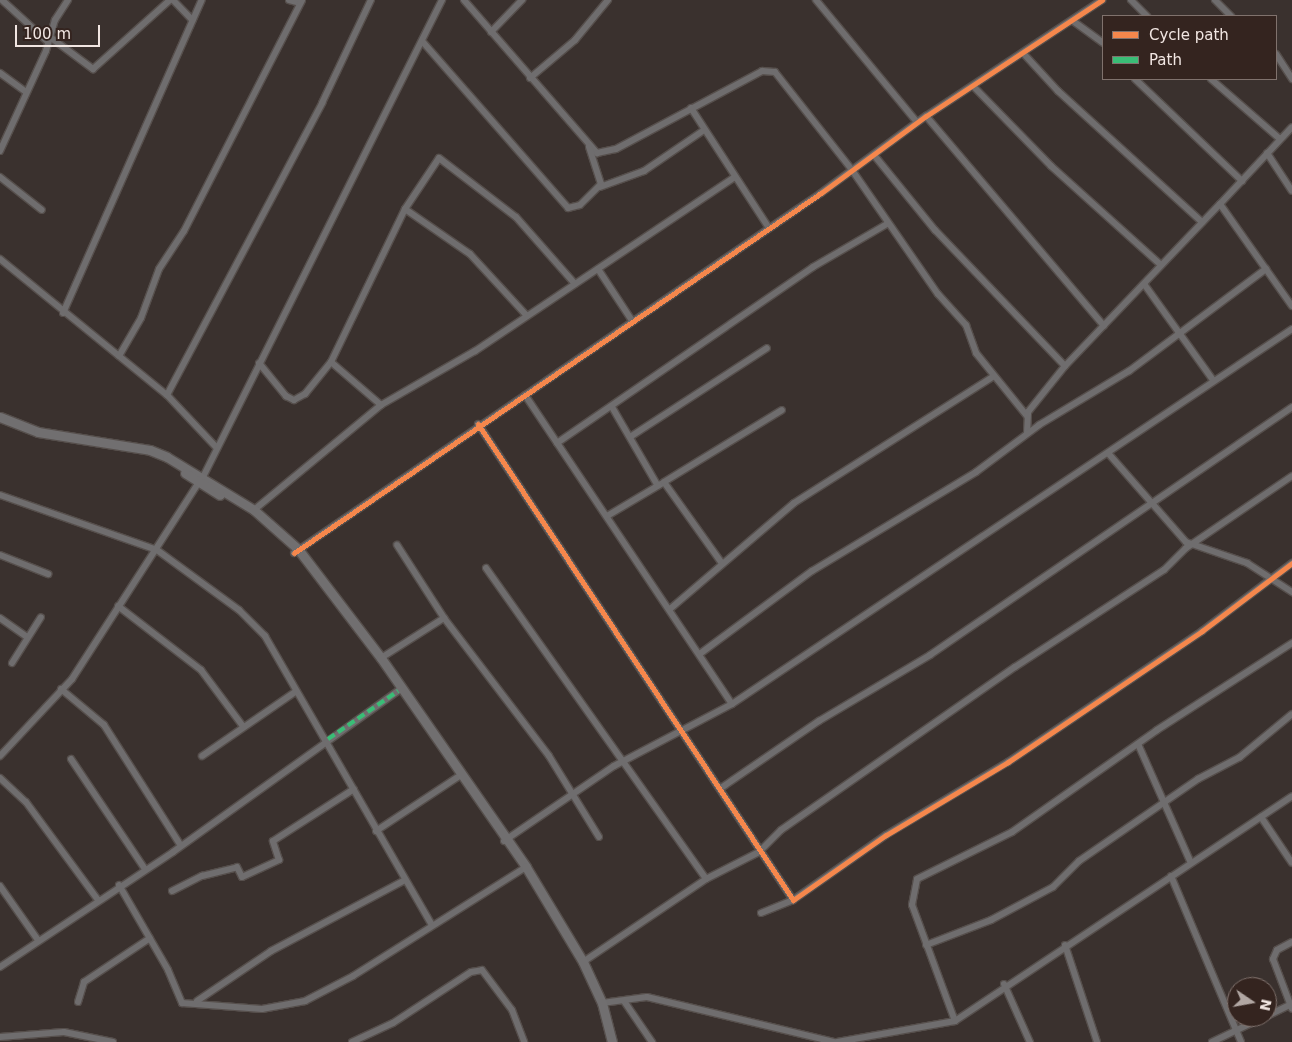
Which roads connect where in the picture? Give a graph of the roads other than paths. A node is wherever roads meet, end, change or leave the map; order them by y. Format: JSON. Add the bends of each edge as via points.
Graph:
{"nodes":[{"id":1,"x":2,"y":0,"type":"edge"},
{"id":2,"x":68,"y":0,"type":"edge"},
{"id":3,"x":172,"y":0,"type":"edge"},
{"id":4,"x":202,"y":0,"type":"edge"},
{"id":5,"x":288,"y":0,"type":"edge"},
{"id":6,"x":370,"y":0,"type":"edge"},
{"id":7,"x":442,"y":0,"type":"edge"},
{"id":8,"x":464,"y":0,"type":"edge"},
{"id":9,"x":522,"y":0,"type":"edge"},
{"id":10,"x":608,"y":0,"type":"edge"},
{"id":11,"x":816,"y":0,"type":"edge"},
{"id":12,"x":1102,"y":0,"type":"edge"},
{"id":13,"x":1132,"y":0,"type":"edge"},
{"id":14,"x":1215,"y":0,"type":"edge"},
{"id":15,"x":301,"y":2,"type":"edge"},
{"id":16,"x":1147,"y":15,"type":"edge"},
{"id":17,"x":1230,"y":15,"type":"edge"},
{"id":18,"x":192,"y":20,"type":"junction"},
{"id":19,"x":1073,"y":21,"type":"junction"},
{"id":20,"x":491,"y":32,"type":"junction"},
{"id":21,"x":49,"y":40,"type":"junction"},
{"id":22,"x":422,"y":41,"type":"junction"},
{"id":23,"x":1102,"y":42,"type":"edge"},
{"id":24,"x":1023,"y":53,"type":"junction"},
{"id":25,"x":1277,"y":56,"type":"edge"},
{"id":26,"x":0,"y":73,"type":"edge"},
{"id":27,"x":530,"y":78,"type":"junction"},
{"id":28,"x":1292,"y":79,"type":"edge"},
{"id":29,"x":1136,"y":80,"type":"edge"},
{"id":30,"x":1212,"y":80,"type":"edge"},
{"id":31,"x":973,"y":86,"type":"junction"},
{"id":32,"x":26,"y":92,"type":"junction"},
{"id":33,"x":691,"y":108,"type":"junction"},
{"id":34,"x":926,"y":116,"type":"junction"},
{"id":35,"x":917,"y":122,"type":"junction"},
{"id":36,"x":1292,"y":127,"type":"edge"},
{"id":37,"x":704,"y":130,"type":"junction"},
{"id":38,"x":1280,"y":138,"type":"junction"},
{"id":39,"x":589,"y":147,"type":"junction"},
{"id":40,"x":0,"y":151,"type":"edge"},
{"id":41,"x":1267,"y":152,"type":"junction"},
{"id":42,"x":874,"y":155,"type":"junction"},
{"id":43,"x":852,"y":170,"type":"junction"},
{"id":44,"x":1292,"y":176,"type":"edge"},
{"id":45,"x":0,"y":177,"type":"edge"},
{"id":46,"x":733,"y":178,"type":"junction"},
{"id":47,"x":1286,"y":180,"type":"junction"},
{"id":48,"x":1242,"y":181,"type":"junction"},
{"id":49,"x":600,"y":187,"type":"junction"},
{"id":50,"x":1292,"y":191,"type":"edge"},
{"id":51,"x":1220,"y":204,"type":"junction"},
{"id":52,"x":405,"y":209,"type":"junction"},
{"id":53,"x":42,"y":210,"type":"dead end"},
{"id":54,"x":1202,"y":222,"type":"junction"},
{"id":55,"x":887,"y":224,"type":"junction"},
{"id":56,"x":769,"y":228,"type":"junction"},
{"id":57,"x":0,"y":259,"type":"edge"},
{"id":58,"x":1161,"y":265,"type":"junction"},
{"id":59,"x":598,"y":269,"type":"junction"},
{"id":60,"x":1266,"y":269,"type":"junction"},
{"id":61,"x":575,"y":284,"type":"junction"},
{"id":62,"x":1144,"y":284,"type":"junction"},
{"id":63,"x":1292,"y":306,"type":"edge"},
{"id":64,"x":63,"y":312,"type":"junction"},
{"id":65,"x":527,"y":316,"type":"junction"},
{"id":66,"x":631,"y":319,"type":"junction"},
{"id":67,"x":1104,"y":326,"type":"junction"},
{"id":68,"x":1292,"y":329,"type":"edge"},
{"id":69,"x":1179,"y":335,"type":"junction"},
{"id":70,"x":767,"y":348,"type":"dead end"},
{"id":71,"x":119,"y":356,"type":"junction"},
{"id":72,"x":331,"y":362,"type":"junction"},
{"id":73,"x":259,"y":363,"type":"junction"},
{"id":74,"x":1065,"y":366,"type":"junction"},
{"id":75,"x":994,"y":376,"type":"junction"},
{"id":76,"x":1213,"y":380,"type":"junction"},
{"id":77,"x":167,"y":395,"type":"junction"},
{"id":78,"x":525,"y":395,"type":"junction"},
{"id":79,"x":381,"y":405,"type":"junction"},
{"id":80,"x":612,"y":407,"type":"junction"},
{"id":81,"x":1292,"y":407,"type":"edge"},
{"id":82,"x":782,"y":410,"type":"dead end"},
{"id":83,"x":1027,"y":416,"type":"junction"},
{"id":84,"x":0,"y":417,"type":"edge"},
{"id":85,"x":0,"y":423,"type":"edge"},
{"id":86,"x":478,"y":424,"type":"junction"},
{"id":87,"x":1027,"y":433,"type":"junction"},
{"id":88,"x":630,"y":437,"type":"junction"},
{"id":89,"x":557,"y":443,"type":"junction"},
{"id":90,"x":217,"y":448,"type":"junction"},
{"id":91,"x":1108,"y":453,"type":"junction"},
{"id":92,"x":1292,"y":476,"type":"edge"},
{"id":93,"x":201,"y":479,"type":"junction"},
{"id":94,"x":661,"y":484,"type":"junction"},
{"id":95,"x":0,"y":495,"type":"edge"},
{"id":96,"x":1151,"y":500,"type":"junction"},
{"id":97,"x":254,"y":510,"type":"junction"},
{"id":98,"x":607,"y":516,"type":"junction"},
{"id":99,"x":397,"y":544,"type":"dead end"},
{"id":100,"x":1191,"y":546,"type":"junction"},
{"id":101,"x":157,"y":550,"type":"junction"},
{"id":102,"x":296,"y":551,"type":"junction"},
{"id":103,"x":0,"y":555,"type":"edge"},
{"id":104,"x":721,"y":562,"type":"junction"},
{"id":105,"x":1292,"y":563,"type":"edge"},
{"id":106,"x":486,"y":568,"type":"dead end"},
{"id":107,"x":48,"y":574,"type":"dead end"},
{"id":108,"x":1273,"y":578,"type":"junction"},
{"id":109,"x":1292,"y":592,"type":"edge"},
{"id":110,"x":118,"y":606,"type":"junction"},
{"id":111,"x":670,"y":609,"type":"junction"},
{"id":112,"x":0,"y":618,"type":"edge"},
{"id":113,"x":41,"y":618,"type":"dead end"},
{"id":114,"x":444,"y":618,"type":"junction"},
{"id":115,"x":28,"y":637,"type":"junction"},
{"id":116,"x":1292,"y":643,"type":"edge"},
{"id":117,"x":701,"y":653,"type":"junction"},
{"id":118,"x":381,"y":658,"type":"junction"},
{"id":119,"x":12,"y":663,"type":"dead end"},
{"id":120,"x":61,"y":689,"type":"junction"},
{"id":121,"x":398,"y":691,"type":"junction"},
{"id":122,"x":295,"y":692,"type":"junction"},
{"id":123,"x":732,"y":704,"type":"junction"},
{"id":124,"x":1292,"y":714,"type":"edge"},
{"id":125,"x":242,"y":725,"type":"junction"},
{"id":126,"x":683,"y":731,"type":"junction"},
{"id":127,"x":328,"y":739,"type":"junction"},
{"id":128,"x":1138,"y":744,"type":"junction"},
{"id":129,"x":0,"y":756,"type":"edge"},
{"id":130,"x":202,"y":756,"type":"dead end"},
{"id":131,"x":71,"y":759,"type":"dead end"},
{"id":132,"x":623,"y":761,"type":"junction"},
{"id":133,"x":0,"y":778,"type":"edge"},
{"id":134,"x":458,"y":778,"type":"junction"},
{"id":135,"x":721,"y":788,"type":"junction"},
{"id":136,"x":354,"y":789,"type":"junction"},
{"id":137,"x":574,"y":793,"type":"junction"},
{"id":138,"x":1292,"y":796,"type":"edge"},
{"id":139,"x":1164,"y":804,"type":"junction"},
{"id":140,"x":1261,"y":818,"type":"junction"},
{"id":141,"x":376,"y":831,"type":"junction"},
{"id":142,"x":599,"y":837,"type":"dead end"},
{"id":143,"x":505,"y":840,"type":"junction"},
{"id":144,"x":181,"y":846,"type":"junction"},
{"id":145,"x":759,"y":852,"type":"junction"},
{"id":146,"x":1191,"y":863,"type":"junction"},
{"id":147,"x":1292,"y":863,"type":"edge"},
{"id":148,"x":524,"y":867,"type":"junction"},
{"id":149,"x":146,"y":868,"type":"junction"},
{"id":150,"x":1171,"y":876,"type":"junction"},
{"id":151,"x":706,"y":879,"type":"junction"},
{"id":152,"x":405,"y":880,"type":"junction"},
{"id":153,"x":119,"y":885,"type":"junction"},
{"id":154,"x":0,"y":886,"type":"edge"},
{"id":155,"x":172,"y":891,"type":"dead end"},
{"id":156,"x":98,"y":900,"type":"junction"},
{"id":157,"x":793,"y":900,"type":"junction"},
{"id":158,"x":761,"y":913,"type":"dead end"},
{"id":159,"x":432,"y":925,"type":"junction"},
{"id":160,"x":150,"y":938,"type":"junction"},
{"id":161,"x":38,"y":940,"type":"junction"},
{"id":162,"x":1292,"y":942,"type":"edge"},
{"id":163,"x":926,"y":945,"type":"junction"},
{"id":164,"x":1065,"y":945,"type":"junction"},
{"id":165,"x":583,"y":962,"type":"junction"},
{"id":166,"x":0,"y":967,"type":"edge"},
{"id":167,"x":1004,"y":984,"type":"junction"},
{"id":168,"x":197,"y":1001,"type":"junction"},
{"id":169,"x":624,"y":1001,"type":"junction"},
{"id":170,"x":78,"y":1002,"type":"dead end"},
{"id":171,"x":602,"y":1003,"type":"junction"},
{"id":172,"x":1291,"y":1006,"type":"edge"},
{"id":173,"x":1277,"y":1012,"type":"edge"},
{"id":174,"x":955,"y":1021,"type":"junction"},
{"id":175,"x":1242,"y":1027,"type":"edge"},
{"id":176,"x":1238,"y":1029,"type":"junction"},
{"id":177,"x":375,"y":1032,"type":"junction"},
{"id":178,"x":0,"y":1037,"type":"edge"},
{"id":179,"x":609,"y":1041,"type":"edge"},
{"id":180,"x":113,"y":1042,"type":"edge"},
{"id":181,"x":352,"y":1042,"type":"edge"},
{"id":182,"x":371,"y":1042,"type":"edge"},
{"id":183,"x":524,"y":1042,"type":"edge"},
{"id":184,"x":652,"y":1042,"type":"edge"},
{"id":185,"x":836,"y":1042,"type":"edge"},
{"id":186,"x":1030,"y":1042,"type":"edge"},
{"id":187,"x":1097,"y":1042,"type":"edge"},
{"id":188,"x":1212,"y":1042,"type":"edge"},
{"id":189,"x":1241,"y":1042,"type":"edge"}],
"edges":[{"from":1,"to":21,"type":"street"},
{"from":2,"to":21,"type":"street"},
{"from":3,"to":18,"type":"street"},
{"from":3,"to":21,"type":"street","via":[[93,69]]},
{"from":4,"to":18,"type":"street"},
{"from":5,"to":15,"type":"street"},
{"from":6,"to":77,"type":"street","via":[[322,103]]},
{"from":7,"to":22,"type":"street"},
{"from":8,"to":20,"type":"street"},
{"from":9,"to":20,"type":"street"},
{"from":10,"to":27,"type":"street","via":[[575,40]]},
{"from":11,"to":35,"type":"street"},
{"from":12,"to":19,"type":"street"},
{"from":13,"to":16,"type":"street"},
{"from":14,"to":17,"type":"street"},
{"from":15,"to":71,"type":"street","via":[[184,232],[159,269],[141,318]]},
{"from":18,"to":64,"type":"street"},
{"from":19,"to":23,"type":"street"},
{"from":19,"to":24,"type":"street"},
{"from":20,"to":27,"type":"street"},
{"from":21,"to":32,"type":"street"},
{"from":22,"to":49,"type":"street","via":[[564,205],[580,205]]},
{"from":22,"to":73,"type":"street"},
{"from":24,"to":31,"type":"street"},
{"from":24,"to":54,"type":"street","via":[[1058,91]]},
{"from":25,"to":28,"type":"street"},
{"from":26,"to":32,"type":"street"},
{"from":27,"to":39,"type":"street"},
{"from":29,"to":48,"type":"street"},
{"from":30,"to":38,"type":"street"},
{"from":31,"to":34,"type":"street"},
{"from":31,"to":58,"type":"street","via":[[1057,171]]},
{"from":32,"to":40,"type":"street"},
{"from":33,"to":37,"type":"street"},
{"from":33,"to":39,"type":"street","via":[[611,151],[597,153]]},
{"from":33,"to":43,"type":"street","via":[[762,71],[772,71]]},
{"from":34,"to":35,"type":"street"},
{"from":34,"to":67,"type":"street"},
{"from":35,"to":42,"type":"street"},
{"from":36,"to":38,"type":"street"},
{"from":37,"to":46,"type":"street"},
{"from":37,"to":49,"type":"street","via":[[644,171]]},
{"from":38,"to":41,"type":"street"},
{"from":39,"to":49,"type":"street"},
{"from":41,"to":47,"type":"street"},
{"from":41,"to":48,"type":"street"},
{"from":42,"to":43,"type":"street"},
{"from":42,"to":74,"type":"street","via":[[934,230]]},
{"from":43,"to":55,"type":"street"},
{"from":43,"to":56,"type":"street"},
{"from":44,"to":47,"type":"street"},
{"from":45,"to":53,"type":"street"},
{"from":46,"to":56,"type":"street"},
{"from":46,"to":59,"type":"street"},
{"from":47,"to":50,"type":"street"},
{"from":48,"to":51,"type":"street"},
{"from":51,"to":54,"type":"street"},
{"from":51,"to":60,"type":"street"},
{"from":52,"to":61,"type":"street","via":[[431,165],[443,158],[478,191],[520,221]]},
{"from":52,"to":65,"type":"street","via":[[470,254]]},
{"from":52,"to":72,"type":"street"},
{"from":54,"to":58,"type":"street"},
{"from":55,"to":75,"type":"street","via":[[966,325],[974,348]]},
{"from":55,"to":80,"type":"street","via":[[813,267]]},
{"from":56,"to":66,"type":"street"},
{"from":57,"to":64,"type":"street"},
{"from":58,"to":62,"type":"street"},
{"from":59,"to":61,"type":"street"},
{"from":59,"to":66,"type":"street"},
{"from":60,"to":63,"type":"street"},
{"from":60,"to":69,"type":"street"},
{"from":61,"to":65,"type":"street"},
{"from":62,"to":67,"type":"street"},
{"from":62,"to":69,"type":"street"},
{"from":64,"to":71,"type":"street"},
{"from":65,"to":79,"type":"street"},
{"from":66,"to":78,"type":"street"},
{"from":67,"to":74,"type":"street"},
{"from":68,"to":76,"type":"street"},
{"from":69,"to":76,"type":"street"},
{"from":69,"to":87,"type":"street"},
{"from":70,"to":88,"type":"street"},
{"from":71,"to":77,"type":"street"},
{"from":72,"to":73,"type":"street","via":[[305,394],[294,400]]},
{"from":72,"to":79,"type":"street"},
{"from":73,"to":90,"type":"street"},
{"from":74,"to":83,"type":"street"},
{"from":75,"to":83,"type":"street"},
{"from":75,"to":104,"type":"street","via":[[794,503]]},
{"from":76,"to":91,"type":"street"},
{"from":77,"to":90,"type":"street"},
{"from":78,"to":86,"type":"street"},
{"from":78,"to":89,"type":"street"},
{"from":79,"to":97,"type":"street"},
{"from":80,"to":88,"type":"street"},
{"from":80,"to":89,"type":"street"},
{"from":81,"to":96,"type":"street"},
{"from":82,"to":94,"type":"street"},
{"from":83,"to":87,"type":"street"},
{"from":84,"to":93,"type":"main road","via":[[38,432],[150,450]]},
{"from":85,"to":93,"type":"main road","via":[[46,438],[149,456]]},
{"from":86,"to":102,"type":"street"},
{"from":86,"to":126,"type":"street"},
{"from":87,"to":117,"type":"street","via":[[976,472],[812,570]]},
{"from":88,"to":94,"type":"street"},
{"from":89,"to":98,"type":"street"},
{"from":90,"to":93,"type":"street"},
{"from":91,"to":96,"type":"street"},
{"from":91,"to":123,"type":"street"},
{"from":92,"to":100,"type":"street"},
{"from":93,"to":97,"type":"main road"},
{"from":93,"to":101,"type":"street"},
{"from":93,"to":102,"type":"main road"},
{"from":94,"to":98,"type":"street"},
{"from":94,"to":104,"type":"street"},
{"from":95,"to":101,"type":"street"},
{"from":96,"to":100,"type":"street"},
{"from":96,"to":135,"type":"street","via":[[1132,520],[922,660],[819,721]]},
{"from":97,"to":102,"type":"main road"},
{"from":98,"to":111,"type":"street"},
{"from":99,"to":114,"type":"street"},
{"from":100,"to":108,"type":"street","via":[[1247,563]]},
{"from":100,"to":145,"type":"street","via":[[1164,570],[1015,667],[781,830]]},
{"from":101,"to":110,"type":"street"},
{"from":101,"to":122,"type":"street","via":[[239,610],[266,636]]},
{"from":102,"to":118,"type":"main road"},
{"from":102,"to":121,"type":"main road"},
{"from":103,"to":107,"type":"street"},
{"from":104,"to":111,"type":"street"},
{"from":105,"to":108,"type":"street"},
{"from":106,"to":132,"type":"street"},
{"from":108,"to":109,"type":"street"},
{"from":108,"to":157,"type":"street","via":[[1202,631],[1008,762],[886,835]]},
{"from":110,"to":120,"type":"street"},
{"from":110,"to":125,"type":"street","via":[[201,670]]},
{"from":111,"to":117,"type":"street"},
{"from":112,"to":115,"type":"street"},
{"from":113,"to":115,"type":"street"},
{"from":114,"to":118,"type":"street"},
{"from":114,"to":137,"type":"street"},
{"from":115,"to":119,"type":"street"},
{"from":116,"to":128,"type":"street"},
{"from":117,"to":123,"type":"street"},
{"from":118,"to":143,"type":"main road"},
{"from":120,"to":129,"type":"street"},
{"from":120,"to":144,"type":"street","via":[[104,725]]},
{"from":121,"to":127,"type":"street"},
{"from":121,"to":134,"type":"main road"},
{"from":122,"to":125,"type":"street"},
{"from":122,"to":127,"type":"street"},
{"from":123,"to":126,"type":"street"},
{"from":124,"to":139,"type":"street","via":[[1240,757]]},
{"from":125,"to":130,"type":"street"},
{"from":126,"to":132,"type":"street"},
{"from":126,"to":135,"type":"street"},
{"from":127,"to":136,"type":"street"},
{"from":127,"to":144,"type":"street"},
{"from":128,"to":139,"type":"street"},
{"from":128,"to":163,"type":"street","via":[[990,846],[920,876],[911,896]]},
{"from":131,"to":149,"type":"street"},
{"from":132,"to":137,"type":"street"},
{"from":132,"to":151,"type":"street"},
{"from":133,"to":156,"type":"street","via":[[26,802]]},
{"from":134,"to":141,"type":"street"},
{"from":134,"to":143,"type":"main road"},
{"from":135,"to":145,"type":"street"},
{"from":136,"to":141,"type":"street"},
{"from":136,"to":155,"type":"street","via":[[273,841],[279,860],[242,877],[237,867],[202,876]]},
{"from":137,"to":142,"type":"street"},
{"from":137,"to":143,"type":"street"},
{"from":138,"to":140,"type":"street"},
{"from":139,"to":146,"type":"street"},
{"from":139,"to":163,"type":"street","via":[[1074,865],[1053,887],[991,920]]},
{"from":140,"to":146,"type":"street"},
{"from":140,"to":147,"type":"street"},
{"from":141,"to":152,"type":"street"},
{"from":143,"to":148,"type":"main road"},
{"from":144,"to":149,"type":"street"},
{"from":145,"to":151,"type":"street"},
{"from":145,"to":157,"type":"street"},
{"from":146,"to":150,"type":"street"},
{"from":148,"to":159,"type":"street"},
{"from":148,"to":165,"type":"main road"},
{"from":148,"to":179,"type":"main road","via":[[579,964]]},
{"from":149,"to":153,"type":"street"},
{"from":150,"to":164,"type":"street"},
{"from":150,"to":176,"type":"street"},
{"from":151,"to":165,"type":"street"},
{"from":152,"to":159,"type":"street"},
{"from":152,"to":168,"type":"street","via":[[271,951]]},
{"from":153,"to":156,"type":"street"},
{"from":153,"to":160,"type":"street"},
{"from":154,"to":161,"type":"street"},
{"from":156,"to":161,"type":"street"},
{"from":157,"to":158,"type":"street"},
{"from":159,"to":168,"type":"street","via":[[354,976],[305,1001],[262,1009]]},
{"from":160,"to":168,"type":"street","via":[[168,970],[175,995],[182,1003]]},
{"from":160,"to":170,"type":"street","via":[[94,973],[84,982]]},
{"from":161,"to":166,"type":"street"},
{"from":162,"to":172,"type":"street","via":[[1277,950],[1273,959]]},
{"from":163,"to":174,"type":"street"},
{"from":164,"to":167,"type":"street"},
{"from":164,"to":187,"type":"street"},
{"from":165,"to":171,"type":"main road"},
{"from":167,"to":174,"type":"street"},
{"from":167,"to":186,"type":"street"},
{"from":169,"to":171,"type":"street"},
{"from":169,"to":184,"type":"street"},
{"from":169,"to":185,"type":"street","via":[[647,997],[676,1002]]},
{"from":171,"to":179,"type":"main road"},
{"from":172,"to":173,"type":"street"},
{"from":174,"to":185,"type":"street"},
{"from":175,"to":176,"type":"street"},
{"from":176,"to":188,"type":"street"},
{"from":176,"to":189,"type":"street"},
{"from":177,"to":181,"type":"street"},
{"from":177,"to":182,"type":"street"},
{"from":177,"to":183,"type":"street","via":[[430,995],[482,970],[512,1010]]},
{"from":178,"to":180,"type":"street","via":[[64,1032]]}]}
